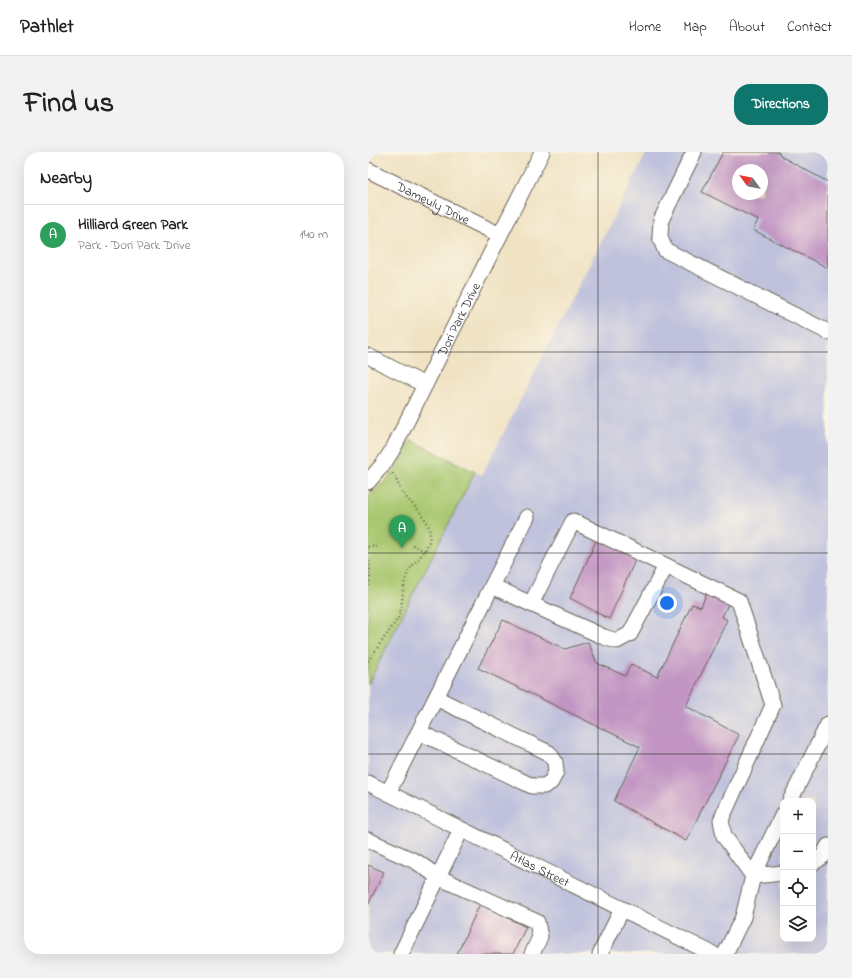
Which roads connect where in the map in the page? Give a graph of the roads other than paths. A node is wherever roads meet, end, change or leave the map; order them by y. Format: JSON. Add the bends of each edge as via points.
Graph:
{"nodes":[{"id":1,"x":542,"y":152,"type":"edge"},
{"id":2,"x":694,"y":152,"type":"edge"},
{"id":3,"x":368,"y":170,"type":"edge"},
{"id":4,"x":500,"y":235,"type":"junction"},
{"id":5,"x":828,"y":332,"type":"edge"},
{"id":6,"x":368,"y":356,"type":"edge"},
{"id":7,"x":425,"y":385,"type":"junction"},
{"id":8,"x":368,"y":482,"type":"edge"},
{"id":9,"x":526,"y":517,"type":"dead end"},
{"id":10,"x":666,"y":566,"type":"junction"},
{"id":11,"x":492,"y":586,"type":"junction"},
{"id":12,"x":531,"y":604,"type":"junction"},
{"id":13,"x":436,"y":698,"type":"junction"},
{"id":14,"x":828,"y":724,"type":"edge"},
{"id":15,"x":418,"y":732,"type":"junction"},
{"id":16,"x":368,"y":783,"type":"edge"},
{"id":17,"x":388,"y":793,"type":"junction"},
{"id":18,"x":791,"y":798,"type":"edge"},
{"id":19,"x":780,"y":820,"type":"edge"},
{"id":20,"x":461,"y":830,"type":"junction"},
{"id":21,"x":368,"y":840,"type":"edge"},
{"id":22,"x":828,"y":846,"type":"edge"},
{"id":23,"x":816,"y":861,"type":"edge"},
{"id":24,"x":780,"y":873,"type":"edge"},
{"id":25,"x":752,"y":876,"type":"junction"},
{"id":26,"x":438,"y":877,"type":"junction"},
{"id":27,"x":622,"y":909,"type":"junction"},
{"id":28,"x":401,"y":954,"type":"edge"},
{"id":29,"x":532,"y":954,"type":"edge"},
{"id":30,"x":600,"y":954,"type":"edge"},
{"id":31,"x":713,"y":954,"type":"edge"},
{"id":32,"x":725,"y":954,"type":"edge"}],
"edges":[{"from":1,"to":4,"type":"street","name":"Dori Park Drive"},
{"from":2,"to":5,"type":"street","via":[[661,220],[660,237],[665,250]]},
{"from":3,"to":4,"type":"street","name":"Dameuly Drive"},
{"from":4,"to":7,"type":"street","name":"Dori Park Drive"},
{"from":6,"to":7,"type":"street"},
{"from":7,"to":8,"type":"street","name":"Dori Park Drive","via":[[393,449]]},
{"from":9,"to":11,"type":"street"},
{"from":10,"to":12,"type":"street","via":[[630,634],[617,641]]},
{"from":10,"to":12,"type":"street","via":[[573,521]]},
{"from":10,"to":25,"type":"street","via":[[739,601],[773,705],[721,820],[724,836]]},
{"from":11,"to":12,"type":"street"},
{"from":11,"to":13,"type":"street"},
{"from":13,"to":15,"type":"street"},
{"from":13,"to":15,"type":"street","via":[[548,753],[555,762],[556,772],[551,782],[544,786],[532,786]]},
{"from":14,"to":18,"type":"street"},
{"from":15,"to":17,"type":"street"},
{"from":16,"to":17,"type":"street","name":"Atlas Street"},
{"from":17,"to":20,"type":"street","name":"Atlas Street"},
{"from":19,"to":25,"type":"street"},
{"from":20,"to":26,"type":"street"},
{"from":20,"to":27,"type":"street","name":"Atlas Street"},
{"from":21,"to":26,"type":"street","via":[[417,862]]},
{"from":22,"to":23,"type":"street","via":[[823,856]]},
{"from":24,"to":25,"type":"street"},
{"from":25,"to":32,"type":"street","via":[[743,917]]},
{"from":26,"to":28,"type":"street"},
{"from":26,"to":29,"type":"street","via":[[537,922],[540,937]]},
{"from":27,"to":30,"type":"street"},
{"from":27,"to":31,"type":"street","name":"Atlas Street"}]}
